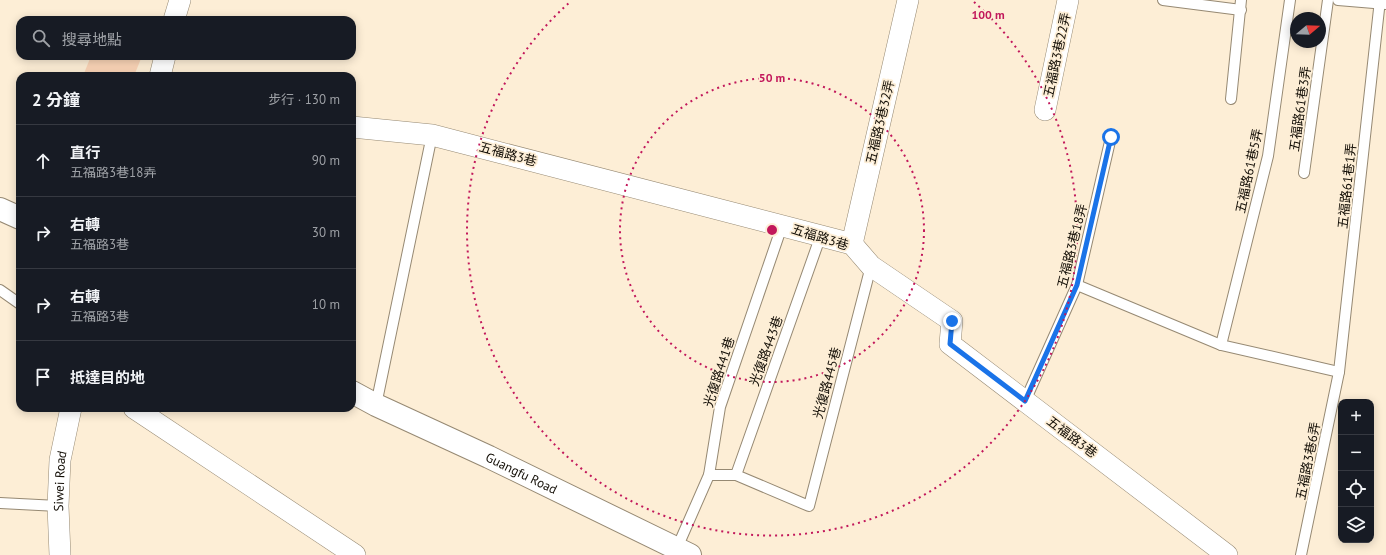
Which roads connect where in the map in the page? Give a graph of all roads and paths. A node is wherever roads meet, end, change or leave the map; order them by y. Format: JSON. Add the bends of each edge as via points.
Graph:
{"nodes":[{"id":1,"x":180,"y":0,"type":"edge"},
{"id":2,"x":908,"y":0,"type":"edge"},
{"id":3,"x":1068,"y":0,"type":"edge"},
{"id":4,"x":1163,"y":0,"type":"edge"},
{"id":5,"x":1290,"y":0,"type":"edge"},
{"id":6,"x":1328,"y":0,"type":"edge"},
{"id":7,"x":1338,"y":0,"type":"edge"},
{"id":8,"x":1382,"y":3,"type":"edge"},
{"id":9,"x":1241,"y":5,"type":"edge"},
{"id":10,"x":175,"y":16,"type":"edge"},
{"id":11,"x":164,"y":60,"type":"edge"},
{"id":12,"x":161,"y":72,"type":"edge"},
{"id":13,"x":1231,"y":99,"type":"dead end"},
{"id":14,"x":1045,"y":110,"type":"dead end"},
{"id":15,"x":356,"y":127,"type":"edge"},
{"id":16,"x":432,"y":134,"type":"junction"},
{"id":17,"x":1111,"y":137,"type":"dead end"},
{"id":18,"x":1304,"y":173,"type":"dead end"},
{"id":19,"x":0,"y":209,"type":"edge"},
{"id":20,"x":16,"y":216,"type":"edge"},
{"id":21,"x":782,"y":226,"type":"junction"},
{"id":22,"x":821,"y":235,"type":"junction"},
{"id":23,"x":852,"y":244,"type":"junction"},
{"id":24,"x":871,"y":266,"type":"junction"},
{"id":25,"x":1077,"y":285,"type":"junction"},
{"id":26,"x":0,"y":290,"type":"edge"},
{"id":27,"x":16,"y":301,"type":"edge"},
{"id":28,"x":1221,"y":346,"type":"junction"},
{"id":29,"x":1339,"y":372,"type":"junction"},
{"id":30,"x":356,"y":394,"type":"edge"},
{"id":31,"x":1025,"y":401,"type":"junction"},
{"id":32,"x":376,"y":405,"type":"junction"},
{"id":33,"x":70,"y":412,"type":"edge"},
{"id":34,"x":140,"y":412,"type":"edge"},
{"id":35,"x":709,"y":475,"type":"junction"},
{"id":36,"x":736,"y":475,"type":"junction"},
{"id":37,"x":0,"y":502,"type":"edge"},
{"id":38,"x":58,"y":506,"type":"junction"},
{"id":39,"x":684,"y":552,"type":"edge"},
{"id":40,"x":60,"y":555,"type":"edge"},
{"id":41,"x":355,"y":555,"type":"edge"},
{"id":42,"x":1227,"y":555,"type":"edge"},
{"id":43,"x":1302,"y":555,"type":"edge"}],
"edges":[{"from":1,"to":10,"type":"street"},
{"from":2,"to":23,"type":"street","name":"五福路3巷32弄"},
{"from":3,"to":14,"type":"street","name":"五福路3巷22弄"},
{"from":4,"to":9,"type":"lane"},
{"from":5,"to":28,"type":"lane","name":"五福路61巷5弄","via":[[1268,156]]},
{"from":6,"to":18,"type":"lane","name":"五福路61巷3弄"},
{"from":7,"to":8,"type":"lane"},
{"from":8,"to":29,"type":"lane","name":"五福路61巷1弄"},
{"from":9,"to":13,"type":"lane"},
{"from":11,"to":12,"type":"street"},
{"from":15,"to":16,"type":"street","name":"五福路3巷"},
{"from":16,"to":21,"type":"street","name":"五福路3巷"},
{"from":16,"to":32,"type":"lane"},
{"from":17,"to":25,"type":"lane","name":"五福路3巷18弄"},
{"from":19,"to":20,"type":"street"},
{"from":21,"to":22,"type":"street","name":"五福路3巷"},
{"from":21,"to":35,"type":"lane","name":"光復路441巷","via":[[720,407]]},
{"from":22,"to":23,"type":"street","name":"五福路3巷"},
{"from":22,"to":36,"type":"lane","name":"光復路443巷"},
{"from":23,"to":24,"type":"street","name":"五福路3巷"},
{"from":24,"to":31,"type":"street","name":"五福路3巷","via":[[952,321],[950,344]]},
{"from":24,"to":36,"type":"lane","name":"光復路445巷","via":[[808,506]]},
{"from":25,"to":28,"type":"lane"},
{"from":25,"to":31,"type":"lane","name":"五福路3巷18弄"},
{"from":26,"to":27,"type":"lane"},
{"from":28,"to":29,"type":"lane"},
{"from":29,"to":43,"type":"lane","name":"五福路3巷6弄"},
{"from":30,"to":32,"type":"street","name":"Guangfu Road"},
{"from":31,"to":42,"type":"street","name":"五福路3巷"},
{"from":32,"to":39,"type":"street","name":"Guangfu Road"},
{"from":33,"to":38,"type":"street","name":"Siwei Road","via":[[60,460]]},
{"from":34,"to":41,"type":"street"},
{"from":35,"to":36,"type":"lane"},
{"from":35,"to":39,"type":"lane","name":"光復路441巷"},
{"from":37,"to":38,"type":"lane"},
{"from":38,"to":40,"type":"street","name":"Siwei Road"}]}
